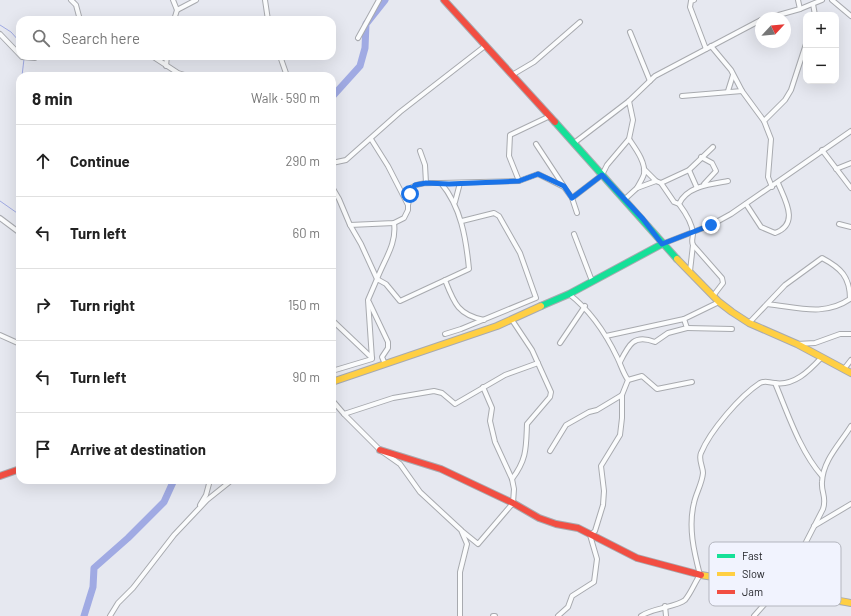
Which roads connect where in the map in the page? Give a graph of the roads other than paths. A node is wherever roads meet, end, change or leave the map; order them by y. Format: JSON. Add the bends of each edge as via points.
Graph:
{"nodes":[{"id":1,"x":71,"y":0,"type":"edge"},
{"id":2,"x":174,"y":0,"type":"edge"},
{"id":3,"x":196,"y":0,"type":"edge"},
{"id":4,"x":265,"y":0,"type":"edge"},
{"id":5,"x":379,"y":0,"type":"edge"},
{"id":6,"x":445,"y":0,"type":"edge"},
{"id":7,"x":694,"y":0,"type":"edge"},
{"id":8,"x":798,"y":0,"type":"edge"},
{"id":9,"x":822,"y":0,"type":"edge"},
{"id":10,"x":832,"y":0,"type":"edge"},
{"id":11,"x":814,"y":4,"type":"junction"},
{"id":12,"x":800,"y":9,"type":"junction"},
{"id":13,"x":176,"y":10,"type":"junction"},
{"id":14,"x":789,"y":12,"type":"edge"},
{"id":15,"x":815,"y":12,"type":"edge"},
{"id":16,"x":79,"y":16,"type":"edge"},
{"id":17,"x":175,"y":16,"type":"edge"},
{"id":18,"x":267,"y":16,"type":"edge"},
{"id":19,"x":851,"y":16,"type":"edge"},
{"id":20,"x":580,"y":22,"type":"dead end"},
{"id":21,"x":755,"y":23,"type":"edge"},
{"id":22,"x":630,"y":32,"type":"dead end"},
{"id":23,"x":0,"y":34,"type":"edge"},
{"id":24,"x":358,"y":38,"type":"dead end"},
{"id":25,"x":485,"y":46,"type":"junction"},
{"id":26,"x":711,"y":46,"type":"junction"},
{"id":27,"x":805,"y":48,"type":"edge"},
{"id":28,"x":706,"y":49,"type":"junction"},
{"id":29,"x":16,"y":51,"type":"edge"},
{"id":30,"x":158,"y":60,"type":"edge"},
{"id":31,"x":167,"y":60,"type":"edge"},
{"id":32,"x":281,"y":60,"type":"edge"},
{"id":33,"x":166,"y":66,"type":"junction"},
{"id":34,"x":176,"y":72,"type":"edge"},
{"id":35,"x":286,"y":72,"type":"edge"},
{"id":36,"x":734,"y":74,"type":"junction"},
{"id":37,"x":512,"y":75,"type":"junction"},
{"id":38,"x":650,"y":81,"type":"junction"},
{"id":39,"x":728,"y":91,"type":"junction"},
{"id":40,"x":742,"y":91,"type":"junction"},
{"id":41,"x":682,"y":96,"type":"dead end"},
{"id":42,"x":629,"y":101,"type":"junction"},
{"id":43,"x":550,"y":116,"type":"junction"},
{"id":44,"x":764,"y":121,"type":"junction"},
{"id":45,"x":851,"y":131,"type":"edge"},
{"id":46,"x":371,"y":139,"type":"junction"},
{"id":47,"x":629,"y":139,"type":"junction"},
{"id":48,"x":574,"y":143,"type":"junction"},
{"id":49,"x":536,"y":144,"type":"dead end"},
{"id":50,"x":713,"y":147,"type":"dead end"},
{"id":51,"x":822,"y":150,"type":"junction"},
{"id":52,"x":420,"y":151,"type":"dead end"},
{"id":53,"x":701,"y":157,"type":"junction"},
{"id":54,"x":336,"y":161,"type":"edge"},
{"id":55,"x":851,"y":163,"type":"edge"},
{"id":56,"x":644,"y":169,"type":"junction"},
{"id":57,"x":836,"y":169,"type":"junction"},
{"id":58,"x":689,"y":170,"type":"junction"},
{"id":59,"x":602,"y":175,"type":"junction"},
{"id":60,"x":519,"y":181,"type":"junction"},
{"id":61,"x":656,"y":181,"type":"junction"},
{"id":62,"x":728,"y":181,"type":"dead end"},
{"id":63,"x":426,"y":183,"type":"junction"},
{"id":64,"x":441,"y":183,"type":"junction"},
{"id":65,"x":460,"y":183,"type":"junction"},
{"id":66,"x":661,"y":183,"type":"junction"},
{"id":67,"x":778,"y":183,"type":"junction"},
{"id":68,"x":704,"y":185,"type":"junction"},
{"id":69,"x":564,"y":186,"type":"junction"},
{"id":70,"x":772,"y":187,"type":"junction"},
{"id":71,"x":637,"y":188,"type":"junction"},
{"id":72,"x":698,"y":188,"type":"junction"},
{"id":73,"x":851,"y":188,"type":"edge"},
{"id":74,"x":336,"y":194,"type":"edge"},
{"id":75,"x":572,"y":198,"type":"junction"},
{"id":76,"x":625,"y":199,"type":"junction"},
{"id":77,"x":454,"y":203,"type":"junction"},
{"id":78,"x":679,"y":204,"type":"junction"},
{"id":79,"x":746,"y":204,"type":"junction"},
{"id":80,"x":408,"y":205,"type":"junction"},
{"id":81,"x":577,"y":213,"type":"dead end"},
{"id":82,"x":0,"y":218,"type":"edge"},
{"id":83,"x":462,"y":222,"type":"junction"},
{"id":84,"x":394,"y":223,"type":"junction"},
{"id":85,"x":838,"y":224,"type":"dead end"},
{"id":86,"x":350,"y":225,"type":"junction"},
{"id":87,"x":851,"y":227,"type":"edge"},
{"id":88,"x":16,"y":230,"type":"edge"},
{"id":89,"x":693,"y":232,"type":"junction"},
{"id":90,"x":574,"y":234,"type":"dead end"},
{"id":91,"x":662,"y":244,"type":"junction"},
{"id":92,"x":693,"y":245,"type":"junction"},
{"id":93,"x":690,"y":271,"type":"junction"},
{"id":94,"x":377,"y":279,"type":"junction"},
{"id":95,"x":445,"y":280,"type":"junction"},
{"id":96,"x":592,"y":281,"type":"junction"},
{"id":97,"x":568,"y":294,"type":"junction"},
{"id":98,"x":713,"y":296,"type":"junction"},
{"id":99,"x":368,"y":300,"type":"junction"},
{"id":100,"x":719,"y":302,"type":"junction"},
{"id":101,"x":767,"y":304,"type":"junction"},
{"id":102,"x":584,"y":306,"type":"junction"},
{"id":103,"x":504,"y":312,"type":"junction"},
{"id":104,"x":684,"y":319,"type":"junction"},
{"id":105,"x":484,"y":320,"type":"junction"},
{"id":106,"x":510,"y":321,"type":"junction"},
{"id":107,"x":749,"y":323,"type":"junction"},
{"id":108,"x":336,"y":324,"type":"edge"},
{"id":109,"x":687,"y":328,"type":"junction"},
{"id":110,"x":732,"y":329,"type":"dead end"},
{"id":111,"x":445,"y":334,"type":"dead end"},
{"id":112,"x":851,"y":334,"type":"edge"},
{"id":113,"x":0,"y":335,"type":"edge"},
{"id":114,"x":606,"y":336,"type":"junction"},
{"id":115,"x":16,"y":342,"type":"edge"},
{"id":116,"x":560,"y":343,"type":"dead end"},
{"id":117,"x":797,"y":344,"type":"junction"},
{"id":118,"x":821,"y":358,"type":"junction"},
{"id":119,"x":372,"y":359,"type":"junction"},
{"id":120,"x":851,"y":360,"type":"edge"},
{"id":121,"x":620,"y":362,"type":"junction"},
{"id":122,"x":538,"y":363,"type":"junction"},
{"id":123,"x":385,"y":364,"type":"junction"},
{"id":124,"x":844,"y":369,"type":"junction"},
{"id":125,"x":336,"y":370,"type":"edge"},
{"id":126,"x":851,"y":373,"type":"edge"},
{"id":127,"x":628,"y":380,"type":"junction"},
{"id":128,"x":336,"y":381,"type":"edge"},
{"id":129,"x":692,"y":382,"type":"dead end"},
{"id":130,"x":775,"y":384,"type":"junction"},
{"id":131,"x":483,"y":387,"type":"junction"},
{"id":132,"x":622,"y":395,"type":"junction"},
{"id":133,"x":336,"y":407,"type":"edge"},
{"id":134,"x":344,"y":414,"type":"junction"},
{"id":135,"x":851,"y":426,"type":"edge"},
{"id":136,"x":380,"y":450,"type":"junction"},
{"id":137,"x":550,"y":451,"type":"dead end"},
{"id":138,"x":16,"y":470,"type":"edge"},
{"id":139,"x":0,"y":476,"type":"edge"},
{"id":140,"x":822,"y":476,"type":"junction"},
{"id":141,"x":512,"y":479,"type":"junction"},
{"id":142,"x":209,"y":484,"type":"edge"},
{"id":143,"x":227,"y":484,"type":"edge"},
{"id":144,"x":513,"y":503,"type":"junction"},
{"id":145,"x":851,"y":504,"type":"edge"},
{"id":146,"x":195,"y":514,"type":"junction"},
{"id":147,"x":813,"y":526,"type":"junction"},
{"id":148,"x":461,"y":530,"type":"junction"},
{"id":149,"x":590,"y":535,"type":"junction"},
{"id":150,"x":805,"y":542,"type":"edge"},
{"id":151,"x":700,"y":575,"type":"junction"},
{"id":152,"x":709,"y":576,"type":"edge"},
{"id":153,"x":841,"y":601,"type":"edge"},
{"id":154,"x":851,"y":603,"type":"edge"},
{"id":155,"x":664,"y":606,"type":"junction"},
{"id":156,"x":762,"y":606,"type":"edge"},
{"id":157,"x":110,"y":616,"type":"edge"},
{"id":158,"x":460,"y":616,"type":"edge"},
{"id":159,"x":558,"y":616,"type":"edge"},
{"id":160,"x":640,"y":616,"type":"edge"},
{"id":161,"x":666,"y":616,"type":"edge"},
{"id":162,"x":754,"y":616,"type":"edge"}],
"edges":[{"from":1,"to":16,"type":"street","via":[[76,5]]},
{"from":2,"to":13,"type":"street"},
{"from":3,"to":13,"type":"street"},
{"from":4,"to":18,"type":"street"},
{"from":5,"to":24,"type":"street"},
{"from":6,"to":25,"type":"street"},
{"from":7,"to":28,"type":"street","via":[[691,1],[690,7]]},
{"from":8,"to":12,"type":"street"},
{"from":9,"to":11,"type":"street"},
{"from":10,"to":19,"type":"street"},
{"from":11,"to":12,"type":"street"},
{"from":11,"to":15,"type":"street"},
{"from":12,"to":14,"type":"street"},
{"from":13,"to":17,"type":"street"},
{"from":20,"to":37,"type":"street","via":[[534,62]]},
{"from":21,"to":26,"type":"street"},
{"from":22,"to":38,"type":"street"},
{"from":23,"to":29,"type":"street"},
{"from":25,"to":37,"type":"street"},
{"from":25,"to":46,"type":"street","via":[[400,112]]},
{"from":26,"to":28,"type":"street"},
{"from":26,"to":36,"type":"street"},
{"from":27,"to":44,"type":"street","via":[[791,90],[785,100]]},
{"from":28,"to":38,"type":"street"},
{"from":30,"to":33,"type":"street"},
{"from":31,"to":33,"type":"street"},
{"from":32,"to":35,"type":"street"},
{"from":33,"to":34,"type":"street"},
{"from":36,"to":39,"type":"street"},
{"from":36,"to":40,"type":"street"},
{"from":37,"to":43,"type":"street"},
{"from":38,"to":42,"type":"street"},
{"from":39,"to":40,"type":"street"},
{"from":39,"to":41,"type":"street"},
{"from":40,"to":44,"type":"street"},
{"from":42,"to":47,"type":"street","via":[[633,120]]},
{"from":42,"to":48,"type":"street"},
{"from":43,"to":48,"type":"street"},
{"from":43,"to":60,"type":"street","via":[[510,136],[509,156]]},
{"from":44,"to":70,"type":"street","via":[[771,139],[768,177]]},
{"from":45,"to":51,"type":"street"},
{"from":46,"to":54,"type":"street","via":[[346,160]]},
{"from":46,"to":80,"type":"street"},
{"from":47,"to":56,"type":"street"},
{"from":47,"to":59,"type":"street"},
{"from":48,"to":59,"type":"street"},
{"from":49,"to":69,"type":"street"},
{"from":50,"to":53,"type":"street"},
{"from":51,"to":57,"type":"street"},
{"from":51,"to":67,"type":"street"},
{"from":52,"to":63,"type":"street","via":[[425,165]]},
{"from":53,"to":58,"type":"street"},
{"from":53,"to":68,"type":"street","via":[[712,163],[716,171]]},
{"from":55,"to":57,"type":"street"},
{"from":56,"to":61,"type":"street"},
{"from":56,"to":71,"type":"street"},
{"from":57,"to":73,"type":"street"},
{"from":58,"to":66,"type":"street"},
{"from":58,"to":72,"type":"street"},
{"from":59,"to":75,"type":"street"},
{"from":59,"to":76,"type":"street"},
{"from":60,"to":65,"type":"street"},
{"from":60,"to":69,"type":"street","via":[[538,174]]},
{"from":61,"to":66,"type":"street"},
{"from":61,"to":71,"type":"street"},
{"from":62,"to":68,"type":"street"},
{"from":63,"to":64,"type":"street"},
{"from":63,"to":80,"type":"street","via":[[412,187]]},
{"from":64,"to":65,"type":"street"},
{"from":64,"to":77,"type":"street"},
{"from":65,"to":77,"type":"street"},
{"from":66,"to":78,"type":"street","via":[[674,202]]},
{"from":67,"to":70,"type":"street"},
{"from":67,"to":79,"type":"street","via":[[788,209],[787,225],[784,230],[775,233],[761,227]]},
{"from":68,"to":72,"type":"street"},
{"from":69,"to":75,"type":"street"},
{"from":70,"to":79,"type":"street"},
{"from":71,"to":76,"type":"street"},
{"from":72,"to":78,"type":"street","via":[[684,197]]},
{"from":74,"to":86,"type":"street"},
{"from":75,"to":81,"type":"street"},
{"from":76,"to":91,"type":"street"},
{"from":77,"to":83,"type":"street"},
{"from":78,"to":89,"type":"street","via":[[686,212]]},
{"from":79,"to":89,"type":"street","via":[[711,225]]},
{"from":80,"to":84,"type":"street","via":[[404,218]]},
{"from":82,"to":88,"type":"street"},
{"from":83,"to":95,"type":"street","via":[[469,269]]},
{"from":83,"to":103,"type":"street","via":[[497,214],[520,253],[536,298]]},
{"from":84,"to":86,"type":"street"},
{"from":84,"to":94,"type":"street","via":[[393,244]]},
{"from":85,"to":87,"type":"street"},
{"from":86,"to":94,"type":"street"},
{"from":89,"to":91,"type":"street"},
{"from":89,"to":92,"type":"street"},
{"from":90,"to":96,"type":"street"},
{"from":91,"to":93,"type":"street"},
{"from":91,"to":96,"type":"street"},
{"from":92,"to":93,"type":"street"},
{"from":92,"to":98,"type":"street","via":[[722,278],[723,283]]},
{"from":93,"to":98,"type":"street"},
{"from":94,"to":95,"type":"street","via":[[386,284],[400,301]]},
{"from":94,"to":99,"type":"street"},
{"from":95,"to":105,"type":"street","via":[[463,313]]},
{"from":96,"to":97,"type":"street"},
{"from":97,"to":102,"type":"street"},
{"from":97,"to":106,"type":"street"},
{"from":98,"to":100,"type":"street"},
{"from":99,"to":119,"type":"street"},
{"from":99,"to":123,"type":"street","via":[[388,342],[388,348],[382,357]]},
{"from":100,"to":104,"type":"street"},
{"from":100,"to":107,"type":"street"},
{"from":101,"to":101,"type":"street","via":[[785,285],[822,258],[842,270],[850,289],[850,299],[839,307],[819,311]]},
{"from":101,"to":107,"type":"street"},
{"from":102,"to":114,"type":"street"},
{"from":102,"to":116,"type":"street"},
{"from":103,"to":105,"type":"street"},
{"from":103,"to":106,"type":"street"},
{"from":104,"to":109,"type":"street"},
{"from":104,"to":114,"type":"street"},
{"from":105,"to":111,"type":"street"},
{"from":106,"to":122,"type":"street","via":[[532,350]]},
{"from":106,"to":123,"type":"street"},
{"from":107,"to":117,"type":"street"},
{"from":108,"to":119,"type":"street"},
{"from":109,"to":110,"type":"street"},
{"from":109,"to":121,"type":"street","via":[[668,333],[655,342],[644,337],[638,338]]},
{"from":112,"to":117,"type":"street","via":[[840,334],[816,343]]},
{"from":113,"to":115,"type":"street"},
{"from":114,"to":121,"type":"street"},
{"from":117,"to":118,"type":"street"},
{"from":118,"to":124,"type":"street"},
{"from":118,"to":130,"type":"street","via":[[801,377]]},
{"from":119,"to":125,"type":"street"},
{"from":120,"to":124,"type":"street"},
{"from":121,"to":127,"type":"street"},
{"from":122,"to":131,"type":"street","via":[[505,375]]},
{"from":122,"to":141,"type":"street","via":[[549,386],[550,397],[527,424],[525,459]]},
{"from":123,"to":128,"type":"street"},
{"from":124,"to":126,"type":"street"},
{"from":127,"to":129,"type":"street","via":[[642,376],[657,389]]},
{"from":127,"to":132,"type":"street"},
{"from":130,"to":140,"type":"street","via":[[798,434]]},
{"from":130,"to":151,"type":"street","via":[[762,382],[754,388],[717,427],[700,453],[703,474],[694,502],[692,535]]},
{"from":131,"to":134,"type":"street","via":[[455,404],[442,393],[434,391],[393,398]]},
{"from":131,"to":141,"type":"street","via":[[492,408],[490,421],[495,442]]},
{"from":132,"to":137,"type":"street","via":[[566,425]]},
{"from":132,"to":149,"type":"street","via":[[621,429],[601,466],[603,505],[595,531]]},
{"from":133,"to":134,"type":"street"},
{"from":134,"to":136,"type":"street"},
{"from":135,"to":140,"type":"street","via":[[829,458]]},
{"from":136,"to":144,"type":"street","via":[[441,469]]},
{"from":136,"to":148,"type":"street","via":[[400,464],[420,492]]},
{"from":138,"to":139,"type":"street"},
{"from":140,"to":147,"type":"street","via":[[822,490],[826,501]]},
{"from":141,"to":144,"type":"street"},
{"from":142,"to":146,"type":"street"},
{"from":143,"to":146,"type":"street"},
{"from":144,"to":148,"type":"street","via":[[478,544]]},
{"from":144,"to":149,"type":"street","via":[[539,518],[578,528]]},
{"from":145,"to":147,"type":"street"},
{"from":146,"to":157,"type":"street","via":[[150,563]]},
{"from":147,"to":150,"type":"street"},
{"from":148,"to":158,"type":"street","via":[[466,544],[460,572]]},
{"from":149,"to":151,"type":"street","via":[[637,558]]},
{"from":149,"to":159,"type":"street","via":[[597,559],[594,582],[572,596],[568,607]]},
{"from":151,"to":152,"type":"street"},
{"from":151,"to":155,"type":"street","via":[[685,600]]},
{"from":153,"to":154,"type":"street"},
{"from":155,"to":160,"type":"street"},
{"from":155,"to":161,"type":"street"},
{"from":156,"to":162,"type":"street"}]}
